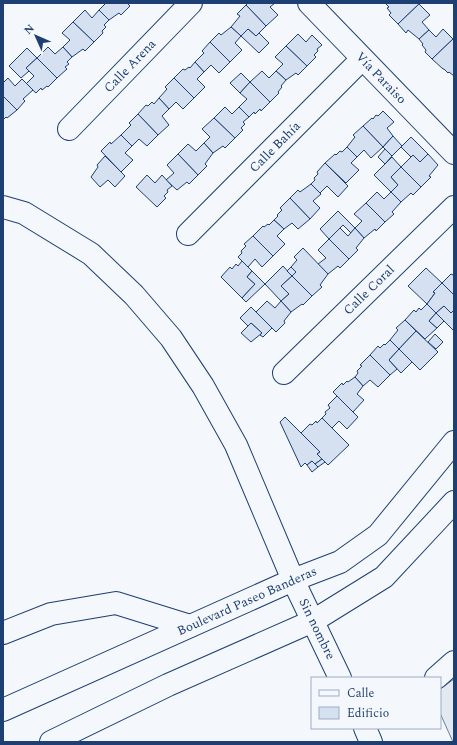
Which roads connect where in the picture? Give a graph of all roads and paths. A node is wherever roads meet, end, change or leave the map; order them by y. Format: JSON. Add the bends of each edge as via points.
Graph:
{"nodes":[{"id":1,"x":191,"y":3,"type":"edge"},
{"id":2,"x":309,"y":3,"type":"edge"},
{"id":3,"x":362,"y":59,"type":"junction"},
{"id":4,"x":69,"y":129,"type":"dead end"},
{"id":5,"x":454,"y":153,"type":"edge"},
{"id":6,"x":3,"y":206,"type":"edge"},
{"id":7,"x":454,"y":207,"type":"edge"},
{"id":8,"x":188,"y":234,"type":"dead end"},
{"id":9,"x":284,"y":374,"type":"dead end"},
{"id":10,"x":454,"y":442,"type":"edge"},
{"id":11,"x":454,"y":502,"type":"edge"},
{"id":12,"x":293,"y":580,"type":"junction"},
{"id":13,"x":313,"y":621,"type":"junction"},
{"id":14,"x":190,"y":626,"type":"junction"},
{"id":15,"x":3,"y":633,"type":"edge"},
{"id":16,"x":454,"y":662,"type":"edge"},
{"id":17,"x":340,"y":677,"type":"edge"},
{"id":18,"x":437,"y":677,"type":"edge"},
{"id":19,"x":3,"y":710,"type":"edge"},
{"id":20,"x":364,"y":729,"type":"edge"},
{"id":21,"x":51,"y":742,"type":"edge"},
{"id":22,"x":371,"y":742,"type":"edge"}],
"edges":[{"from":1,"to":4,"type":"street","name":"Calle Arena"},
{"from":2,"to":3,"type":"street","name":"Vía Paraiso"},
{"from":3,"to":5,"type":"street","name":"Vía Paraiso"},
{"from":3,"to":8,"type":"street","name":"Calle Bahía"},
{"from":6,"to":12,"type":"street","name":"Sin nombre","via":[[24,213],[91,254],[134,294],[171,338],[203,386],[236,445]]},
{"from":7,"to":9,"type":"street","name":"Calle Coral"},
{"from":10,"to":12,"type":"street","name":"Boulevard Paseo Banderas","via":[[378,536],[340,562]]},
{"from":11,"to":13,"type":"street","via":[[384,577]]},
{"from":12,"to":13,"type":"street","name":"Sin nombre"},
{"from":12,"to":14,"type":"street","name":"Boulevard Paseo Banderas"},
{"from":13,"to":17,"type":"street","name":"Sin nombre"},
{"from":13,"to":21,"type":"street","via":[[168,685]]},
{"from":14,"to":15,"type":"street","via":[[116,603],[51,614]]},
{"from":14,"to":19,"type":"street","name":"Boulevard Paseo Banderas"},
{"from":16,"to":18,"type":"street"},
{"from":20,"to":22,"type":"street"}]}
